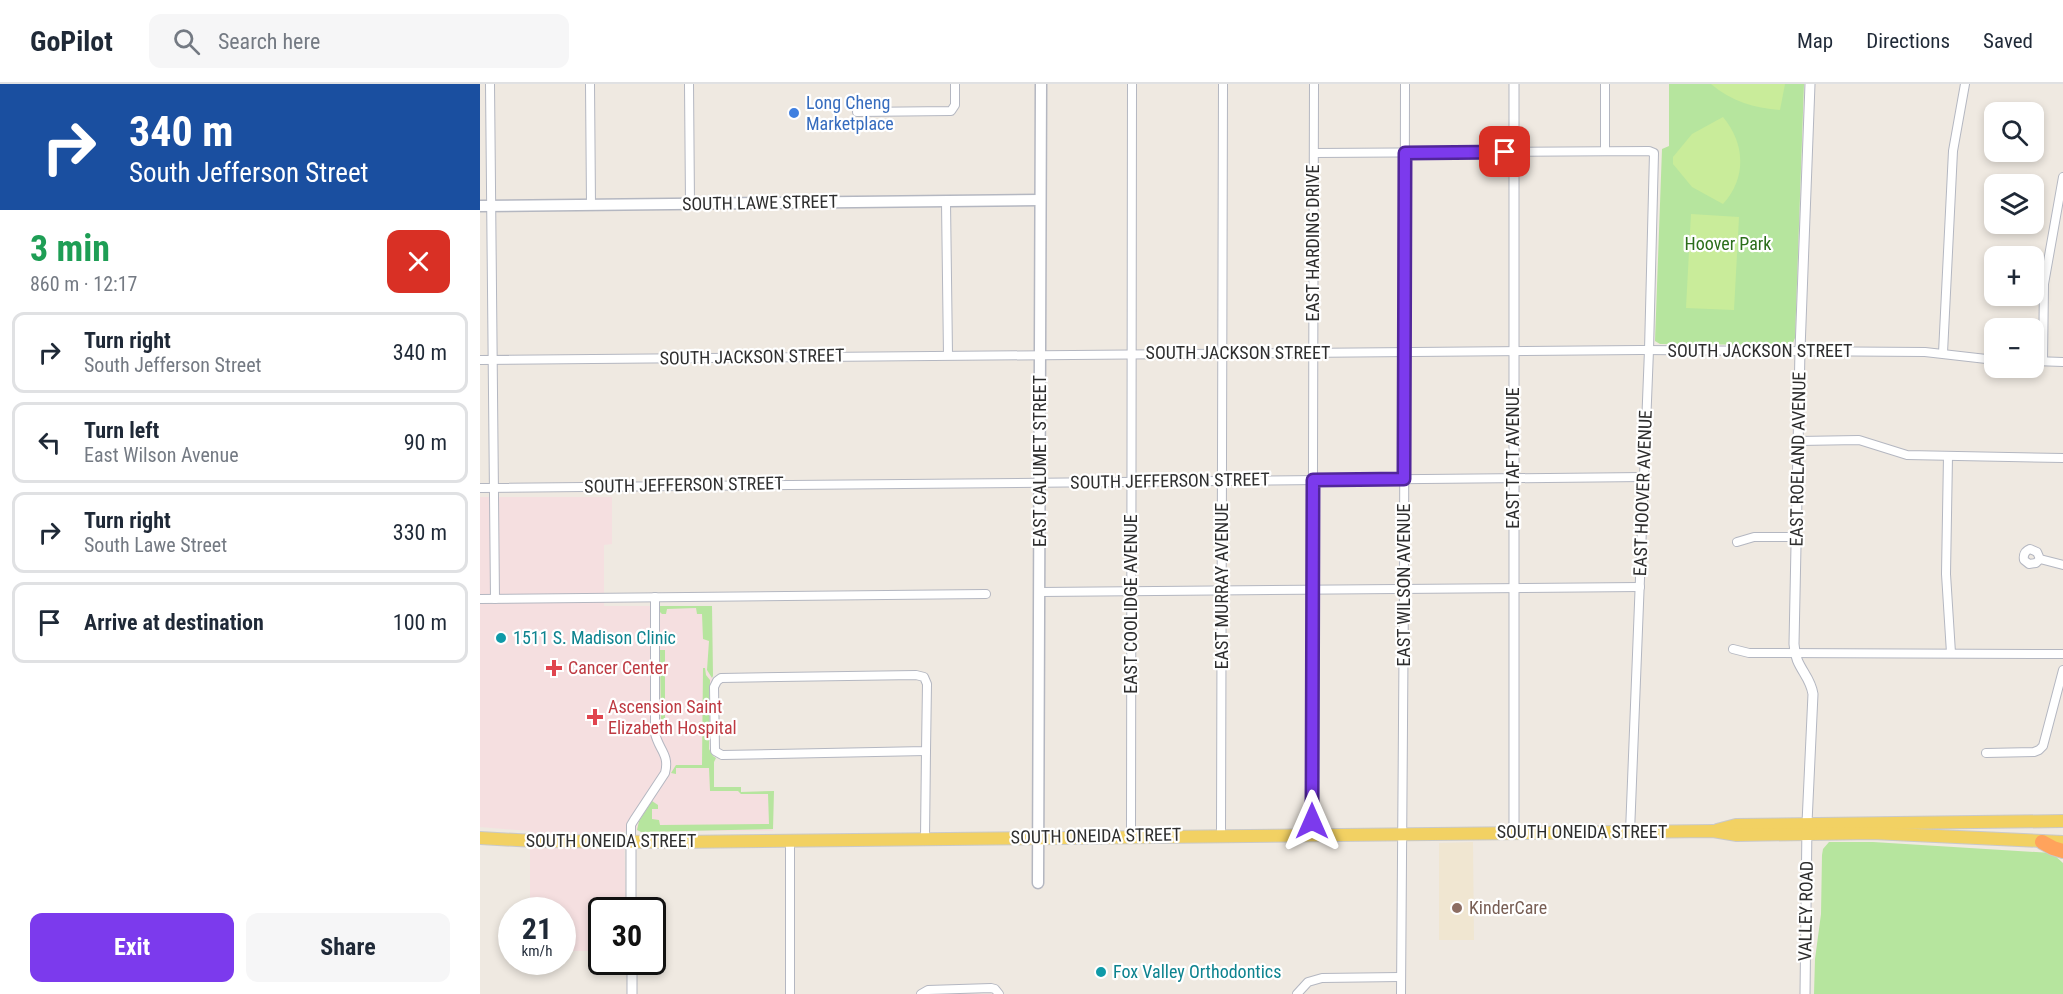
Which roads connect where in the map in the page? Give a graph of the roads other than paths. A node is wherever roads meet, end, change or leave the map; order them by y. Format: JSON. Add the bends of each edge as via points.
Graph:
{"nodes":[{"id":1,"x":490,"y":84,"type":"edge"},
{"id":2,"x":590,"y":84,"type":"edge"},
{"id":3,"x":689,"y":84,"type":"edge"},
{"id":4,"x":955,"y":84,"type":"edge"},
{"id":5,"x":1041,"y":84,"type":"edge"},
{"id":6,"x":1132,"y":84,"type":"edge"},
{"id":7,"x":1223,"y":84,"type":"edge"},
{"id":8,"x":1314,"y":84,"type":"edge"},
{"id":9,"x":1405,"y":84,"type":"edge"},
{"id":10,"x":1515,"y":84,"type":"edge"},
{"id":11,"x":1605,"y":84,"type":"edge"},
{"id":12,"x":1810,"y":84,"type":"edge"},
{"id":13,"x":1965,"y":84,"type":"edge"},
{"id":14,"x":857,"y":112,"type":"dead end"},
{"id":15,"x":1605,"y":151,"type":"junction"},
{"id":16,"x":1515,"y":152,"type":"junction"},
{"id":17,"x":1314,"y":153,"type":"junction"},
{"id":18,"x":1405,"y":153,"type":"junction"},
{"id":19,"x":2063,"y":177,"type":"edge"},
{"id":20,"x":1040,"y":200,"type":"junction"},
{"id":21,"x":946,"y":202,"type":"junction"},
{"id":22,"x":690,"y":204,"type":"junction"},
{"id":23,"x":591,"y":205,"type":"junction"},
{"id":24,"x":480,"y":206,"type":"edge"},
{"id":25,"x":492,"y":206,"type":"junction"},
{"id":26,"x":2041,"y":318,"type":"edge"},
{"id":27,"x":1649,"y":350,"type":"junction"},
{"id":28,"x":1800,"y":350,"type":"junction"},
{"id":29,"x":1404,"y":351,"type":"junction"},
{"id":30,"x":1513,"y":351,"type":"junction"},
{"id":31,"x":1313,"y":352,"type":"junction"},
{"id":32,"x":1222,"y":353,"type":"junction"},
{"id":33,"x":1943,"y":353,"type":"junction"},
{"id":34,"x":1132,"y":354,"type":"junction"},
{"id":35,"x":948,"y":355,"type":"junction"},
{"id":36,"x":1040,"y":355,"type":"junction"},
{"id":37,"x":1984,"y":359,"type":"edge"},
{"id":38,"x":480,"y":360,"type":"edge"},
{"id":39,"x":493,"y":360,"type":"junction"},
{"id":40,"x":2044,"y":361,"type":"edge"},
{"id":41,"x":2063,"y":362,"type":"edge"},
{"id":42,"x":1798,"y":441,"type":"junction"},
{"id":43,"x":1948,"y":456,"type":"junction"},
{"id":44,"x":2063,"y":458,"type":"edge"},
{"id":45,"x":1644,"y":477,"type":"junction"},
{"id":46,"x":1513,"y":478,"type":"junction"},
{"id":47,"x":1404,"y":479,"type":"junction"},
{"id":48,"x":1222,"y":480,"type":"junction"},
{"id":49,"x":1313,"y":480,"type":"junction"},
{"id":50,"x":1131,"y":481,"type":"junction"},
{"id":51,"x":1039,"y":482,"type":"junction"},
{"id":52,"x":480,"y":488,"type":"edge"},
{"id":53,"x":494,"y":488,"type":"junction"},
{"id":54,"x":1796,"y":537,"type":"junction"},
{"id":55,"x":1737,"y":542,"type":"dead end"},
{"id":56,"x":2040,"y":559,"type":"dead end"},
{"id":57,"x":2063,"y":565,"type":"edge"},
{"id":58,"x":1640,"y":587,"type":"junction"},
{"id":59,"x":1404,"y":588,"type":"junction"},
{"id":60,"x":1513,"y":588,"type":"junction"},
{"id":61,"x":1313,"y":589,"type":"junction"},
{"id":62,"x":1131,"y":590,"type":"junction"},
{"id":63,"x":1221,"y":590,"type":"junction"},
{"id":64,"x":1040,"y":592,"type":"junction"},
{"id":65,"x":986,"y":594,"type":"dead end"},
{"id":66,"x":655,"y":597,"type":"junction"},
{"id":67,"x":480,"y":599,"type":"edge"},
{"id":68,"x":495,"y":599,"type":"junction"},
{"id":69,"x":1733,"y":649,"type":"dead end"},
{"id":70,"x":1794,"y":652,"type":"junction"},
{"id":71,"x":1951,"y":653,"type":"junction"},
{"id":72,"x":2063,"y":654,"type":"edge"},
{"id":73,"x":2063,"y":670,"type":"edge"},
{"id":74,"x":926,"y":751,"type":"junction"},
{"id":75,"x":1986,"y":753,"type":"dead end"},
{"id":76,"x":2063,"y":821,"type":"edge"},
{"id":77,"x":1807,"y":828,"type":"junction"},
{"id":78,"x":1630,"y":832,"type":"junction"},
{"id":79,"x":1514,"y":833,"type":"junction"},
{"id":80,"x":1402,"y":834,"type":"junction"},
{"id":81,"x":1221,"y":835,"type":"junction"},
{"id":82,"x":1312,"y":835,"type":"junction"},
{"id":83,"x":1131,"y":836,"type":"junction"},
{"id":84,"x":1037,"y":837,"type":"junction"},
{"id":85,"x":480,"y":838,"type":"edge"},
{"id":86,"x":926,"y":838,"type":"junction"},
{"id":87,"x":790,"y":840,"type":"junction"},
{"id":88,"x":631,"y":842,"type":"junction"},
{"id":89,"x":2042,"y":842,"type":"junction"},
{"id":90,"x":2063,"y":842,"type":"edge"},
{"id":91,"x":2063,"y":851,"type":"edge"},
{"id":92,"x":1038,"y":883,"type":"dead end"},
{"id":93,"x":632,"y":897,"type":"edge"},
{"id":94,"x":632,"y":975,"type":"edge"},
{"id":95,"x":1400,"y":977,"type":"junction"},
{"id":96,"x":633,"y":994,"type":"edge"},
{"id":97,"x":789,"y":994,"type":"edge"},
{"id":98,"x":921,"y":994,"type":"edge"},
{"id":99,"x":999,"y":994,"type":"edge"},
{"id":100,"x":1297,"y":994,"type":"edge"},
{"id":101,"x":1401,"y":994,"type":"edge"},
{"id":102,"x":1805,"y":994,"type":"edge"}],
"edges":[{"from":1,"to":25,"type":"street"},
{"from":2,"to":23,"type":"street"},
{"from":3,"to":22,"type":"street"},
{"from":4,"to":14,"type":"street","via":[[955,105],[951,111]]},
{"from":5,"to":20,"type":"main road","name":"EAST CALUMET STREET"},
{"from":6,"to":34,"type":"street","name":"EAST COOLIDGE AVENUE"},
{"from":7,"to":32,"type":"street","name":"EAST MURRAY AVENUE"},
{"from":8,"to":17,"type":"street","name":"EAST HARDING DRIVE"},
{"from":9,"to":18,"type":"street","name":"EAST WILSON AVENUE"},
{"from":10,"to":16,"type":"street","name":"EAST TAFT AVENUE"},
{"from":11,"to":15,"type":"street"},
{"from":12,"to":28,"type":"street","name":"EAST ROELAND AVENUE"},
{"from":13,"to":33,"type":"street","via":[[1953,151]]},
{"from":15,"to":16,"type":"street"},
{"from":15,"to":27,"type":"street","name":"EAST HOOVER AVENUE","via":[[1654,153]]},
{"from":16,"to":18,"type":"street"},
{"from":16,"to":30,"type":"street","name":"EAST TAFT AVENUE"},
{"from":17,"to":18,"type":"street"},
{"from":17,"to":31,"type":"street","name":"EAST HARDING DRIVE"},
{"from":18,"to":29,"type":"street","name":"EAST WILSON AVENUE"},
{"from":19,"to":26,"type":"street"},
{"from":20,"to":21,"type":"main road","name":"SOUTH LAWE STREET"},
{"from":20,"to":36,"type":"main road","name":"EAST CALUMET STREET"},
{"from":21,"to":22,"type":"main road","name":"SOUTH LAWE STREET"},
{"from":21,"to":35,"type":"street"},
{"from":22,"to":23,"type":"main road","name":"SOUTH LAWE STREET"},
{"from":23,"to":25,"type":"main road","name":"SOUTH LAWE STREET"},
{"from":24,"to":25,"type":"main road","name":"SOUTH LAWE STREET"},
{"from":25,"to":39,"type":"street"},
{"from":27,"to":28,"type":"street","name":"SOUTH JACKSON STREET"},
{"from":27,"to":30,"type":"street","name":"SOUTH JACKSON STREET"},
{"from":27,"to":45,"type":"street","name":"EAST HOOVER AVENUE"},
{"from":28,"to":33,"type":"street","name":"SOUTH JACKSON STREET"},
{"from":28,"to":42,"type":"street","name":"EAST ROELAND AVENUE"},
{"from":29,"to":30,"type":"street","name":"SOUTH JACKSON STREET"},
{"from":29,"to":31,"type":"street","name":"SOUTH JACKSON STREET"},
{"from":29,"to":47,"type":"street","name":"EAST WILSON AVENUE"},
{"from":30,"to":46,"type":"street","name":"EAST TAFT AVENUE"},
{"from":31,"to":32,"type":"street","name":"SOUTH JACKSON STREET"},
{"from":31,"to":49,"type":"street","name":"EAST HARDING DRIVE"},
{"from":32,"to":34,"type":"street","name":"SOUTH JACKSON STREET"},
{"from":32,"to":48,"type":"street","name":"EAST MURRAY AVENUE"},
{"from":33,"to":37,"type":"street","name":"SOUTH JACKSON STREET"},
{"from":34,"to":36,"type":"street","name":"SOUTH JACKSON STREET"},
{"from":34,"to":50,"type":"street","name":"EAST COOLIDGE AVENUE"},
{"from":35,"to":36,"type":"street","name":"SOUTH JACKSON STREET"},
{"from":35,"to":39,"type":"street","name":"SOUTH JACKSON STREET"},
{"from":36,"to":51,"type":"main road","name":"EAST CALUMET STREET"},
{"from":38,"to":39,"type":"street","name":"SOUTH JACKSON STREET"},
{"from":39,"to":53,"type":"street"},
{"from":40,"to":41,"type":"street"},
{"from":42,"to":43,"type":"street","via":[[1859,440],[1904,455]]},
{"from":42,"to":54,"type":"street","name":"EAST ROELAND AVENUE"},
{"from":43,"to":44,"type":"street"},
{"from":43,"to":71,"type":"street","via":[[1946,574]]},
{"from":45,"to":46,"type":"street","name":"SOUTH JEFFERSON STREET"},
{"from":45,"to":58,"type":"street","name":"EAST HOOVER AVENUE"},
{"from":46,"to":47,"type":"street","name":"SOUTH JEFFERSON STREET"},
{"from":46,"to":60,"type":"street","name":"EAST TAFT AVENUE"},
{"from":47,"to":49,"type":"street","name":"SOUTH JEFFERSON STREET"},
{"from":47,"to":59,"type":"street","name":"EAST WILSON AVENUE"},
{"from":48,"to":49,"type":"street","name":"SOUTH JEFFERSON STREET"},
{"from":48,"to":50,"type":"street","name":"SOUTH JEFFERSON STREET"},
{"from":48,"to":63,"type":"street","name":"EAST MURRAY AVENUE"},
{"from":49,"to":61,"type":"street","name":"EAST HARDING DRIVE"},
{"from":50,"to":51,"type":"street","name":"SOUTH JEFFERSON STREET"},
{"from":50,"to":62,"type":"street","name":"EAST COOLIDGE AVENUE"},
{"from":51,"to":53,"type":"street","name":"SOUTH JEFFERSON STREET"},
{"from":51,"to":64,"type":"main road","name":"EAST CALUMET STREET"},
{"from":52,"to":53,"type":"street","name":"SOUTH JEFFERSON STREET"},
{"from":53,"to":68,"type":"street"},
{"from":54,"to":55,"type":"street","via":[[1754,537]]},
{"from":54,"to":70,"type":"street","name":"EAST ROELAND AVENUE"},
{"from":56,"to":57,"type":"street"},
{"from":58,"to":60,"type":"street"},
{"from":58,"to":78,"type":"street","name":"EAST HOOVER AVENUE"},
{"from":59,"to":60,"type":"street"},
{"from":59,"to":61,"type":"street"},
{"from":59,"to":80,"type":"street","name":"EAST WILSON AVENUE"},
{"from":60,"to":79,"type":"street","name":"EAST TAFT AVENUE"},
{"from":61,"to":63,"type":"street"},
{"from":61,"to":82,"type":"street","name":"EAST HARDING DRIVE"},
{"from":62,"to":63,"type":"street"},
{"from":62,"to":64,"type":"street"},
{"from":62,"to":83,"type":"street","name":"EAST COOLIDGE AVENUE"},
{"from":63,"to":81,"type":"street","name":"EAST MURRAY AVENUE"},
{"from":64,"to":84,"type":"main road","name":"EAST CALUMET STREET"},
{"from":65,"to":66,"type":"street"},
{"from":66,"to":68,"type":"street"},
{"from":66,"to":88,"type":"street","via":[[655,733],[666,767],[631,825]]},
{"from":67,"to":68,"type":"street"},
{"from":69,"to":70,"type":"street","via":[[1749,653]]},
{"from":70,"to":71,"type":"street"},
{"from":70,"to":77,"type":"street","name":"EAST ROELAND AVENUE","via":[[1813,694]]},
{"from":71,"to":72,"type":"street"},
{"from":73,"to":75,"type":"street","via":[[2043,746],[2034,752]]},
{"from":74,"to":74,"type":"street","via":[[927,684],[922,676],[723,678],[715,685],[715,749],[720,754]]},
{"from":74,"to":86,"type":"street"},
{"from":76,"to":77,"type":"main road","name":"SOUTH ONEIDA STREET"},
{"from":77,"to":78,"type":"main road","name":"SOUTH ONEIDA STREET","via":[[1737,835],[1713,831]]},
{"from":77,"to":89,"type":"main road","name":"SOUTH ONEIDA STREET"},
{"from":77,"to":102,"type":"street","name":"VALLEY ROAD"},
{"from":78,"to":79,"type":"main road","name":"SOUTH ONEIDA STREET"},
{"from":79,"to":80,"type":"main road","name":"SOUTH ONEIDA STREET"},
{"from":80,"to":82,"type":"main road","name":"SOUTH ONEIDA STREET"},
{"from":80,"to":95,"type":"street","name":"EAST WILSON AVENUE"},
{"from":81,"to":82,"type":"main road","name":"SOUTH ONEIDA STREET"},
{"from":81,"to":83,"type":"main road","name":"SOUTH ONEIDA STREET"},
{"from":83,"to":84,"type":"main road","name":"SOUTH ONEIDA STREET"},
{"from":84,"to":86,"type":"main road","name":"SOUTH ONEIDA STREET"},
{"from":84,"to":92,"type":"main road","name":"EAST CALUMET STREET"},
{"from":85,"to":88,"type":"main road","name":"SOUTH ONEIDA STREET"},
{"from":86,"to":87,"type":"main road","name":"SOUTH ONEIDA STREET"},
{"from":87,"to":88,"type":"main road","name":"SOUTH ONEIDA STREET"},
{"from":87,"to":97,"type":"street"},
{"from":88,"to":93,"type":"street"},
{"from":89,"to":90,"type":"main road","name":"SOUTH ONEIDA STREET"},
{"from":89,"to":91,"type":"highway"},
{"from":94,"to":96,"type":"street"},
{"from":95,"to":100,"type":"street","via":[[1322,978],[1308,982]]},
{"from":95,"to":101,"type":"street","name":"EAST WILSON AVENUE"},
{"from":98,"to":99,"type":"street","via":[[928,990],[991,988]]}]}
